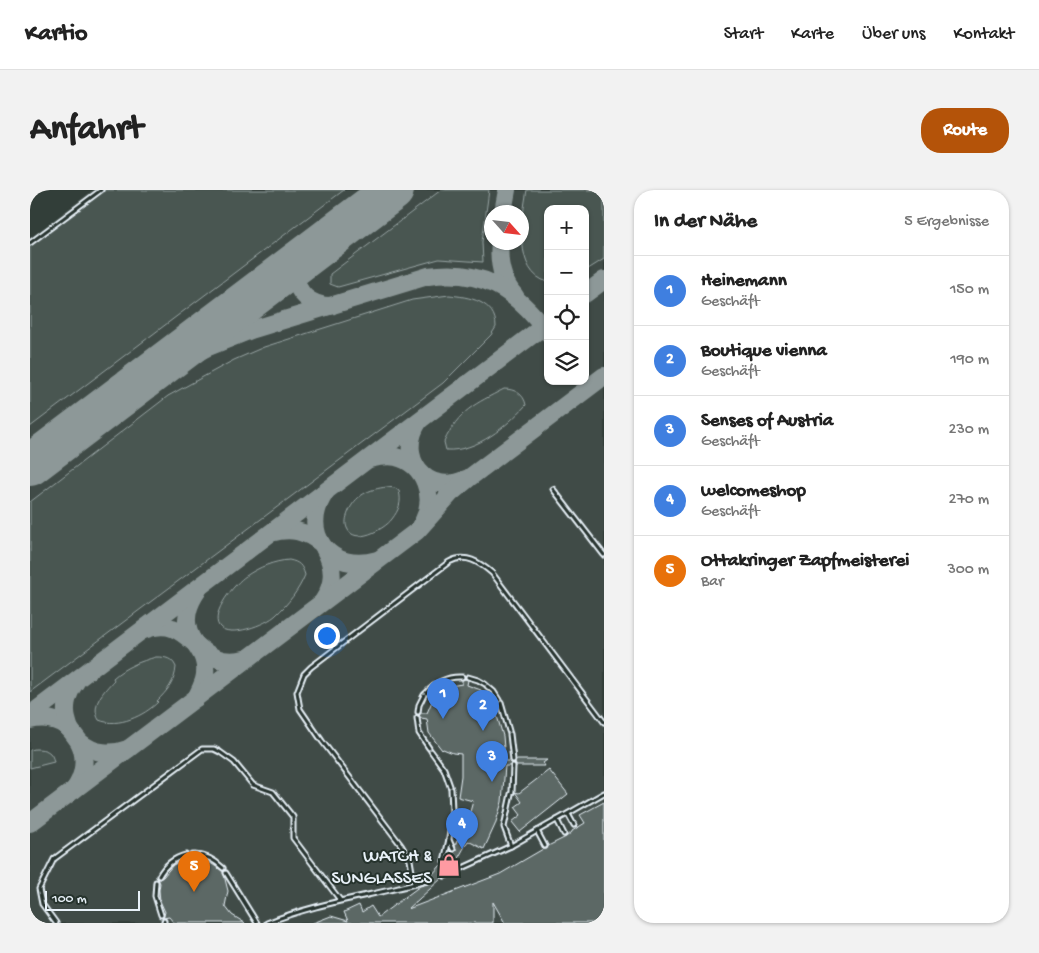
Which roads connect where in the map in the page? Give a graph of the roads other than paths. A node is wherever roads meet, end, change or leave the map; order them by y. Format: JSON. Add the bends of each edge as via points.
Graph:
{"nodes":[{"id":1,"x":101,"y":190,"type":"edge"},
{"id":2,"x":30,"y":243,"type":"edge"},
{"id":3,"x":553,"y":489,"type":"dead end"},
{"id":4,"x":604,"y":555,"type":"edge"},
{"id":5,"x":462,"y":677,"type":"dead end"},
{"id":6,"x":468,"y":677,"type":"dead end"},
{"id":7,"x":418,"y":712,"type":"dead end"},
{"id":8,"x":417,"y":718,"type":"dead end"},
{"id":9,"x":604,"y":722,"type":"edge"},
{"id":10,"x":513,"y":760,"type":"dead end"},
{"id":11,"x":513,"y":766,"type":"dead end"},
{"id":12,"x":604,"y":793,"type":"edge"},
{"id":13,"x":568,"y":814,"type":"junction"},
{"id":14,"x":556,"y":820,"type":"junction"},
{"id":15,"x":574,"y":825,"type":"dead end"},
{"id":16,"x":537,"y":831,"type":"junction"},
{"id":17,"x":564,"y":834,"type":"dead end"},
{"id":18,"x":449,"y":840,"type":"junction"},
{"id":19,"x":511,"y":846,"type":"junction"},
{"id":20,"x":545,"y":846,"type":"dead end"},
{"id":21,"x":453,"y":849,"type":"dead end"},
{"id":22,"x":186,"y":855,"type":"dead end"},
{"id":23,"x":192,"y":855,"type":"dead end"},
{"id":24,"x":444,"y":861,"type":"dead end"},
{"id":25,"x":454,"y":865,"type":"dead end"},
{"id":26,"x":223,"y":868,"type":"dead end"},
{"id":27,"x":459,"y":869,"type":"junction"},
{"id":28,"x":226,"y":873,"type":"dead end"},
{"id":29,"x":159,"y":876,"type":"dead end"},
{"id":30,"x":445,"y":876,"type":"dead end"},
{"id":31,"x":426,"y":881,"type":"dead end"},
{"id":32,"x":156,"y":882,"type":"dead end"},
{"id":33,"x":414,"y":884,"type":"junction"},
{"id":34,"x":340,"y":900,"type":"junction"},
{"id":35,"x":161,"y":915,"type":"dead end"},
{"id":36,"x":56,"y":923,"type":"edge"},
{"id":37,"x":256,"y":923,"type":"edge"},
{"id":38,"x":267,"y":923,"type":"edge"}],
"edges":[{"from":1,"to":2,"type":"lane"},
{"from":3,"to":4,"type":"lane"},
{"from":5,"to":7,"type":"lane","via":[[447,678],[432,686]]},
{"from":6,"to":10,"type":"lane","via":[[486,685],[500,702]]},
{"from":8,"to":18,"type":"lane","via":[[419,733],[444,769],[450,787]]},
{"from":9,"to":33,"type":"lane","via":[[492,573],[466,558],[449,562],[311,667],[304,674],[297,692],[300,709],[401,845],[410,860]]},
{"from":11,"to":19,"type":"lane","via":[[504,827]]},
{"from":12,"to":13,"type":"lane"},
{"from":13,"to":14,"type":"lane"},
{"from":13,"to":15,"type":"lane"},
{"from":14,"to":16,"type":"lane"},
{"from":14,"to":17,"type":"lane"},
{"from":16,"to":19,"type":"lane"},
{"from":16,"to":20,"type":"lane"},
{"from":18,"to":21,"type":"lane"},
{"from":18,"to":24,"type":"lane"},
{"from":19,"to":27,"type":"lane"},
{"from":22,"to":29,"type":"lane","via":[[172,861]]},
{"from":23,"to":26,"type":"lane","via":[[211,858]]},
{"from":25,"to":27,"type":"lane"},
{"from":27,"to":30,"type":"lane"},
{"from":28,"to":37,"type":"lane"},
{"from":31,"to":33,"type":"lane"},
{"from":32,"to":35,"type":"lane","via":[[155,896]]},
{"from":33,"to":34,"type":"lane"},
{"from":34,"to":36,"type":"lane","via":[[293,838],[293,817],[273,792],[253,785],[234,762],[220,752],[202,749],[54,859],[39,889],[42,904]]},
{"from":34,"to":38,"type":"lane"}]}
